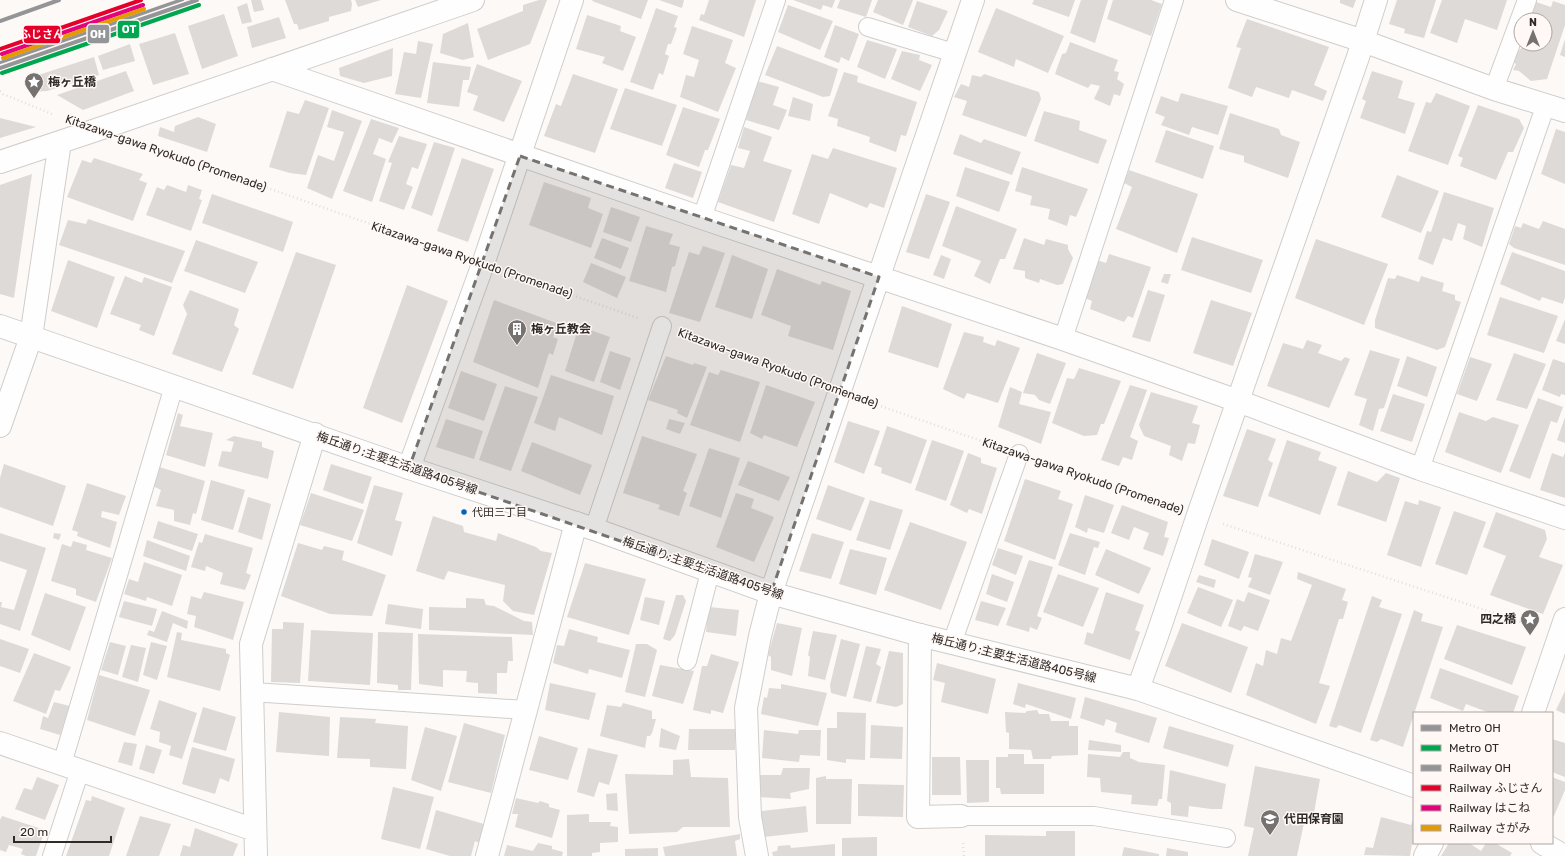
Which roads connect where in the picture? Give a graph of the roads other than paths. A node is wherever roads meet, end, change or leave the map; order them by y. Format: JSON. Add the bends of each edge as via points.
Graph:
{"nodes":[{"id":1,"x":473,"y":0,"type":"edge"},
{"id":2,"x":572,"y":0,"type":"edge"},
{"id":3,"x":776,"y":0,"type":"edge"},
{"id":4,"x":974,"y":0,"type":"edge"},
{"id":5,"x":1174,"y":0,"type":"edge"},
{"id":6,"x":1237,"y":0,"type":"edge"},
{"id":7,"x":1376,"y":0,"type":"edge"},
{"id":8,"x":1527,"y":0,"type":"edge"},
{"id":9,"x":868,"y":28,"type":"dead end"},
{"id":10,"x":1363,"y":41,"type":"junction"},
{"id":11,"x":954,"y":53,"type":"junction"},
{"id":12,"x":272,"y":69,"type":"junction"},
{"id":13,"x":1494,"y":89,"type":"junction"},
{"id":14,"x":1555,"y":108,"type":"edge"},
{"id":15,"x":60,"y":142,"type":"junction"},
{"id":16,"x":520,"y":156,"type":"junction"},
{"id":17,"x":0,"y":162,"type":"edge"},
{"id":18,"x":702,"y":218,"type":"junction"},
{"id":19,"x":879,"y":277,"type":"junction"},
{"id":20,"x":0,"y":326,"type":"edge"},
{"id":21,"x":662,"y":326,"type":"road end"},
{"id":22,"x":30,"y":337,"type":"junction"},
{"id":23,"x":1063,"y":339,"type":"junction"},
{"id":24,"x":174,"y":386,"type":"junction"},
{"id":25,"x":1238,"y":401,"type":"junction"},
{"id":26,"x":0,"y":426,"type":"edge"},
{"id":27,"x":314,"y":434,"type":"junction"},
{"id":28,"x":1019,"y":454,"type":"road end"},
{"id":29,"x":409,"y":468,"type":"junction"},
{"id":30,"x":1420,"y":469,"type":"junction"},
{"id":31,"x":1565,"y":518,"type":"edge"},
{"id":32,"x":585,"y":526,"type":"junction"},
{"id":33,"x":710,"y":572,"type":"junction"},
{"id":34,"x":770,"y":593,"type":"junction"},
{"id":35,"x":1562,"y":627,"type":"edge"},
{"id":36,"x":920,"y":635,"type":"junction"},
{"id":37,"x":952,"y":643,"type":"junction"},
{"id":38,"x":687,"y":661,"type":"dead end"},
{"id":39,"x":1138,"y":689,"type":"junction"},
{"id":40,"x":252,"y":692,"type":"junction"},
{"id":41,"x":526,"y":710,"type":"junction"},
{"id":42,"x":1533,"y":712,"type":"edge"},
{"id":43,"x":0,"y":743,"type":"edge"},
{"id":44,"x":71,"y":767,"type":"junction"},
{"id":45,"x":1413,"y":786,"type":"edge"},
{"id":46,"x":961,"y":816,"type":"joint"},
{"id":47,"x":255,"y":830,"type":"junction"},
{"id":48,"x":1226,"y":838,"type":"dead end"},
{"id":49,"x":1431,"y":844,"type":"edge"},
{"id":50,"x":1544,"y":844,"type":"edge"},
{"id":51,"x":52,"y":856,"type":"edge"},
{"id":52,"x":256,"y":856,"type":"edge"},
{"id":53,"x":487,"y":856,"type":"edge"},
{"id":54,"x":757,"y":856,"type":"edge"},
{"id":55,"x":1425,"y":856,"type":"edge"},
{"id":56,"x":1564,"y":856,"type":"edge"}],
"edges":[{"from":1,"to":12,"type":"street"},
{"from":2,"to":16,"type":"street"},
{"from":3,"to":18,"type":"lane"},
{"from":4,"to":11,"type":"street"},
{"from":5,"to":23,"type":"lane"},
{"from":6,"to":10,"type":"street"},
{"from":7,"to":10,"type":"street"},
{"from":8,"to":13,"type":"lane"},
{"from":9,"to":11,"type":"lane"},
{"from":10,"to":13,"type":"street"},
{"from":10,"to":25,"type":"street"},
{"from":11,"to":19,"type":"street"},
{"from":12,"to":15,"type":"street"},
{"from":12,"to":16,"type":"street"},
{"from":13,"to":14,"type":"street"},
{"from":14,"to":30,"type":"lane"},
{"from":15,"to":17,"type":"street"},
{"from":15,"to":22,"type":"street"},
{"from":16,"to":18,"type":"street"},
{"from":16,"to":29,"type":"street"},
{"from":18,"to":19,"type":"street"},
{"from":19,"to":23,"type":"street"},
{"from":19,"to":34,"type":"street"},
{"from":20,"to":22,"type":"street","name":"梅丘通り;主要生活道路405号線"},
{"from":21,"to":32,"type":"lane"},
{"from":22,"to":24,"type":"street","name":"梅丘通り;主要生活道路405号線"},
{"from":22,"to":26,"type":"street"},
{"from":23,"to":25,"type":"street"},
{"from":24,"to":27,"type":"street","name":"梅丘通り;主要生活道路405号線"},
{"from":24,"to":44,"type":"lane"},
{"from":25,"to":30,"type":"street"},
{"from":25,"to":39,"type":"street"},
{"from":27,"to":29,"type":"street","name":"梅丘通り;主要生活道路405号線"},
{"from":27,"to":40,"type":"street","via":[[251,644]]},
{"from":28,"to":37,"type":"lane"},
{"from":29,"to":32,"type":"street","name":"梅丘通り;主要生活道路405号線"},
{"from":30,"to":31,"type":"street"},
{"from":32,"to":33,"type":"street","name":"梅丘通り;主要生活道路405号線"},
{"from":32,"to":41,"type":"street"},
{"from":33,"to":34,"type":"street","name":"梅丘通り;主要生活道路405号線"},
{"from":33,"to":38,"type":"lane"},
{"from":34,"to":36,"type":"street","name":"梅丘通り;主要生活道路405号線"},
{"from":34,"to":54,"type":"street","via":[[746,708],[750,817]]},
{"from":35,"to":42,"type":"street"},
{"from":36,"to":37,"type":"street","name":"梅丘通り;主要生活道路405号線"},
{"from":36,"to":46,"type":"street","via":[[918,817]]},
{"from":37,"to":39,"type":"street","name":"梅丘通り;主要生活道路405号線"},
{"from":39,"to":45,"type":"street","name":"梅丘通り;主要生活道路405号線"},
{"from":40,"to":41,"type":"lane"},
{"from":40,"to":47,"type":"street"},
{"from":41,"to":53,"type":"street"},
{"from":43,"to":44,"type":"street"},
{"from":44,"to":47,"type":"street"},
{"from":44,"to":51,"type":"lane"},
{"from":46,"to":48,"type":"lane","via":[[1094,816]]},
{"from":47,"to":52,"type":"street"},
{"from":49,"to":55,"type":"street"},
{"from":50,"to":56,"type":"street"}]}
